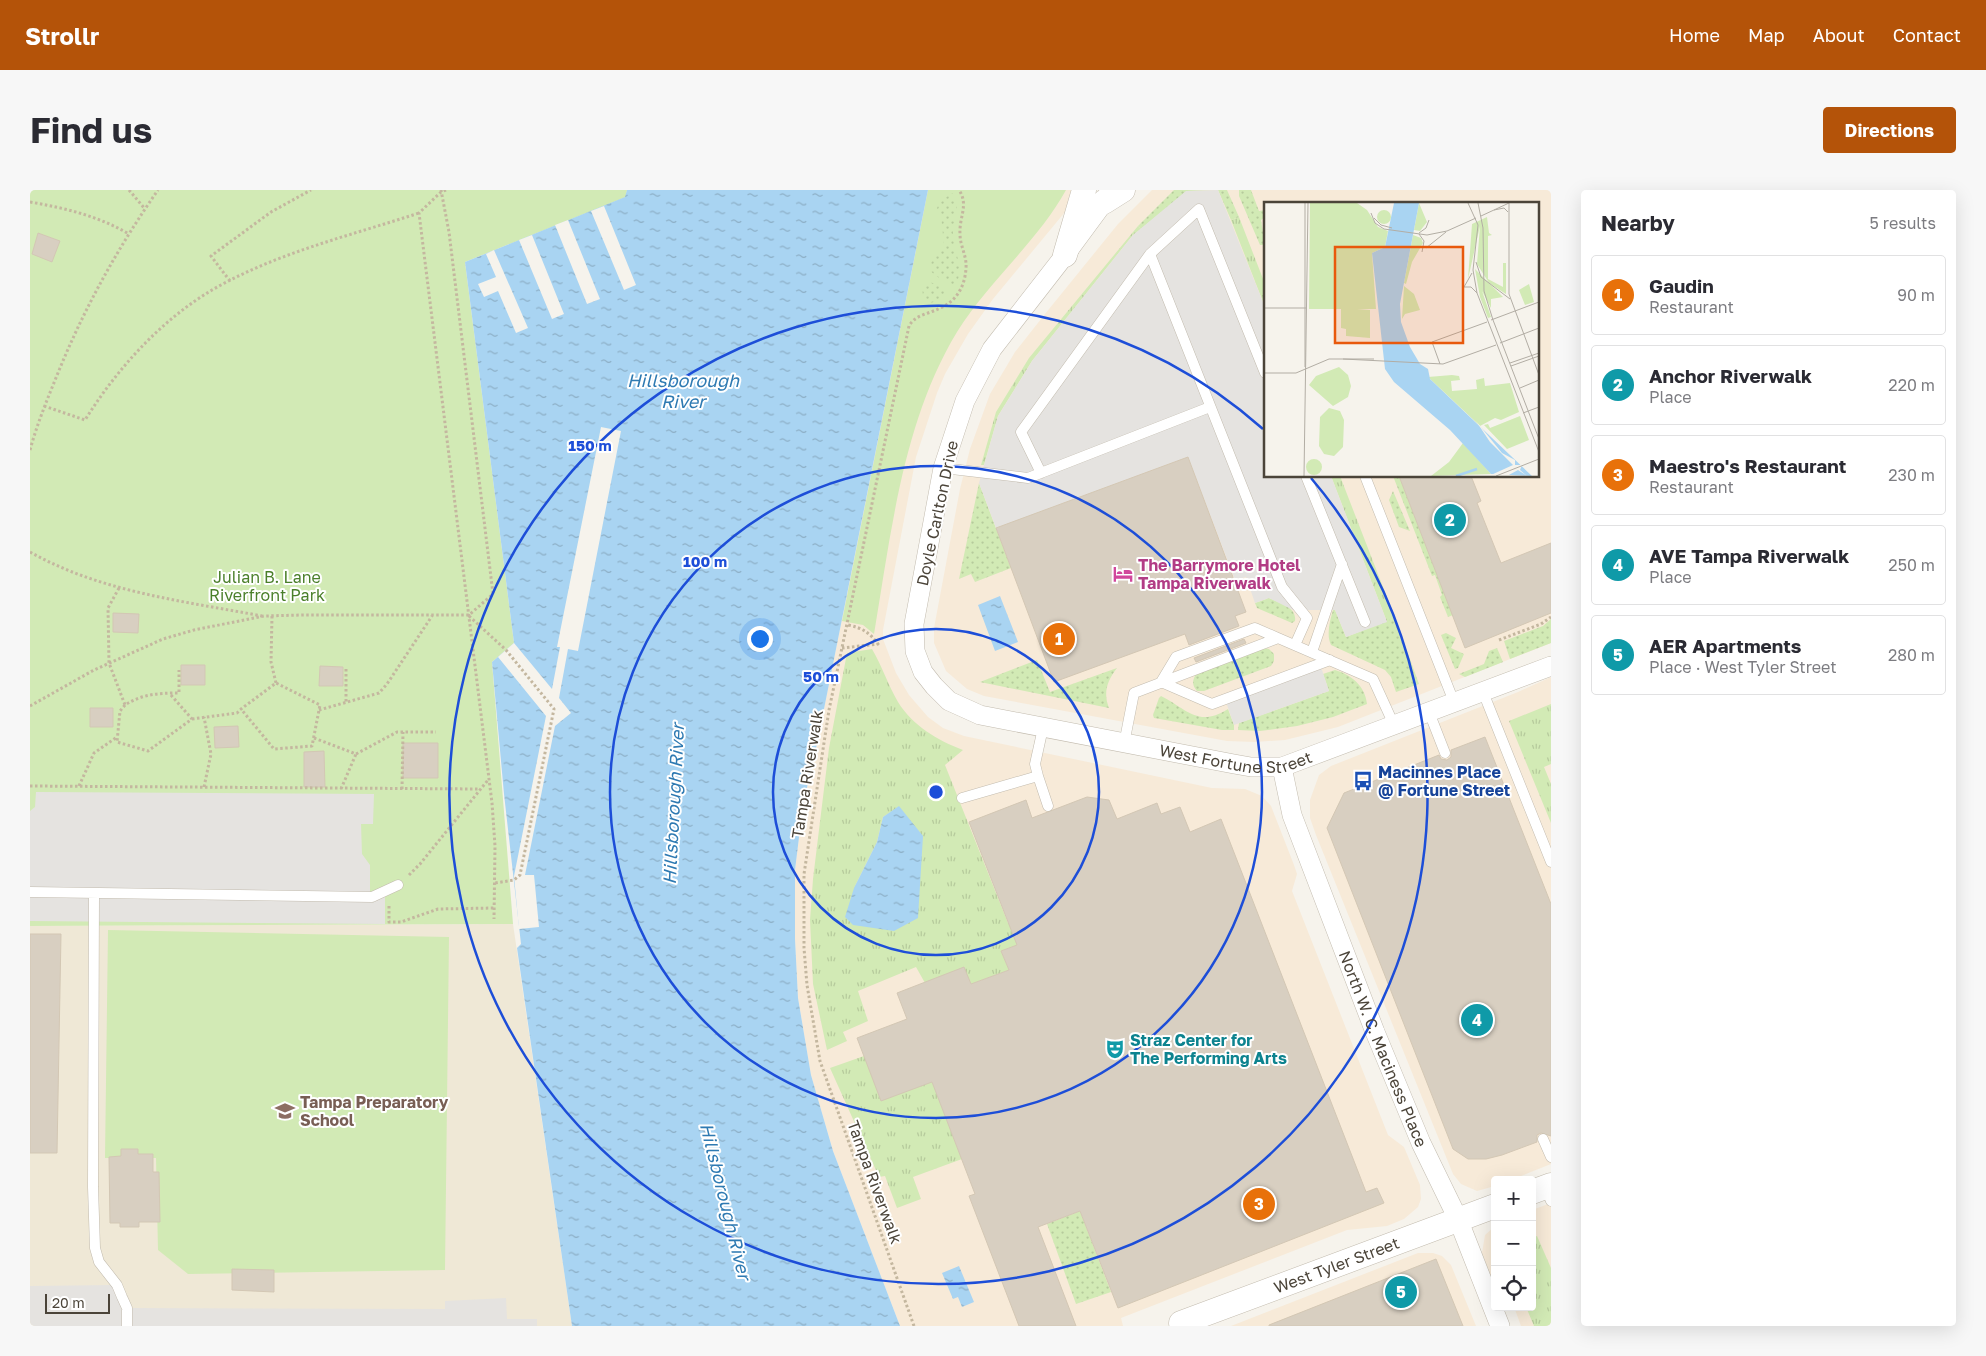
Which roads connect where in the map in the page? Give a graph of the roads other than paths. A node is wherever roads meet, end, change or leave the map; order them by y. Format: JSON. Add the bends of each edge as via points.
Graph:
{"nodes":[{"id":1,"x":1105,"y":193,"type":"edge"},
{"id":2,"x":1150,"y":254,"type":"junction"},
{"id":3,"x":1065,"y":255,"type":"joint"},
{"id":4,"x":1264,"y":370,"type":"edge"},
{"id":5,"x":1210,"y":407,"type":"junction"},
{"id":6,"x":943,"y":468,"type":"junction"},
{"id":7,"x":1041,"y":473,"type":"junction"},
{"id":8,"x":1307,"y":478,"type":"edge"},
{"id":9,"x":1366,"y":478,"type":"edge"},
{"id":10,"x":1342,"y":564,"type":"junction"},
{"id":11,"x":1365,"y":622,"type":"dead end"},
{"id":12,"x":1278,"y":638,"type":"junction"},
{"id":13,"x":1295,"y":645,"type":"junction"},
{"id":14,"x":1312,"y":652,"type":"junction"},
{"id":15,"x":1330,"y":660,"type":"junction"},
{"id":16,"x":1551,"y":666,"type":"edge"},
{"id":17,"x":923,"y":672,"type":"joint"},
{"id":18,"x":1162,"y":682,"type":"junction"},
{"id":19,"x":1483,"y":692,"type":"junction"},
{"id":20,"x":1454,"y":702,"type":"junction"},
{"id":21,"x":1429,"y":712,"type":"junction"},
{"id":22,"x":1394,"y":725,"type":"junction"},
{"id":23,"x":1043,"y":728,"type":"junction"},
{"id":24,"x":1124,"y":744,"type":"junction"},
{"id":25,"x":1445,"y":753,"type":"dead end"},
{"id":26,"x":1282,"y":767,"type":"junction"},
{"id":27,"x":1038,"y":776,"type":"junction"},
{"id":28,"x":962,"y":798,"type":"dead end"},
{"id":29,"x":1048,"y":806,"type":"dead end"},
{"id":30,"x":1551,"y":862,"type":"edge"},
{"id":31,"x":398,"y":885,"type":"road end"},
{"id":32,"x":30,"y":892,"type":"edge"},
{"id":33,"x":94,"y":894,"type":"junction"},
{"id":34,"x":1544,"y":1139,"type":"dead end"},
{"id":35,"x":1551,"y":1157,"type":"edge"},
{"id":36,"x":1491,"y":1207,"type":"edge"},
{"id":37,"x":1458,"y":1219,"type":"junction"},
{"id":38,"x":1179,"y":1325,"type":"edge"},
{"id":39,"x":127,"y":1326,"type":"edge"},
{"id":40,"x":1500,"y":1326,"type":"edge"}],
"edges":[{"from":1,"to":3,"type":"street"},
{"from":2,"to":4,"type":"lane","via":[[1199,209]]},
{"from":2,"to":5,"type":"lane"},
{"from":2,"to":7,"type":"lane","via":[[1021,432]]},
{"from":3,"to":6,"type":"street","name":"Doyle Carlton Drive","via":[[992,349],[965,401]]},
{"from":5,"to":7,"type":"lane"},
{"from":5,"to":13,"type":"lane","via":[[1282,587],[1307,618]]},
{"from":6,"to":7,"type":"lane","via":[[1028,478]]},
{"from":6,"to":17,"type":"street","name":"Doyle Carlton Drive","via":[[914,624],[915,650]]},
{"from":8,"to":10,"type":"lane"},
{"from":9,"to":20,"type":"lane"},
{"from":10,"to":11,"type":"lane"},
{"from":10,"to":14,"type":"lane"},
{"from":12,"to":13,"type":"lane"},
{"from":12,"to":18,"type":"lane"},
{"from":12,"to":18,"type":"lane","via":[[1255,628],[1176,657]]},
{"from":13,"to":14,"type":"lane"},
{"from":14,"to":15,"type":"lane"},
{"from":15,"to":18,"type":"lane","via":[[1212,704]]},
{"from":15,"to":22,"type":"lane","via":[[1373,679]]},
{"from":16,"to":19,"type":"street","name":"West Fortune Street"},
{"from":17,"to":23,"type":"street","name":"West Fortune Street","via":[[949,701],[980,715]]},
{"from":18,"to":24,"type":"lane","via":[[1134,693]]},
{"from":19,"to":20,"type":"street","name":"West Fortune Street"},
{"from":19,"to":30,"type":"lane"},
{"from":20,"to":21,"type":"street","name":"West Fortune Street"},
{"from":21,"to":22,"type":"street","name":"West Fortune Street"},
{"from":21,"to":25,"type":"lane"},
{"from":22,"to":26,"type":"street","name":"West Fortune Street"},
{"from":23,"to":24,"type":"street","name":"West Fortune Street"},
{"from":23,"to":27,"type":"lane","via":[[1035,764]]},
{"from":24,"to":26,"type":"street","name":"West Fortune Street","via":[[1251,767]]},
{"from":26,"to":37,"type":"street","name":"North W. C. Maciness Place","via":[[1292,815],[1372,1023],[1421,1143]]},
{"from":27,"to":28,"type":"lane"},
{"from":27,"to":29,"type":"lane"},
{"from":31,"to":33,"type":"lane","via":[[372,897]]},
{"from":32,"to":33,"type":"lane"},
{"from":33,"to":39,"type":"lane","via":[[94,1248],[99,1262],[122,1296],[127,1308]]},
{"from":34,"to":35,"type":"lane"},
{"from":36,"to":37,"type":"street","name":"West Tyler Street"},
{"from":37,"to":38,"type":"street","name":"West Tyler Street"},
{"from":37,"to":40,"type":"street","name":"North W. C. Maciness Place"}]}
